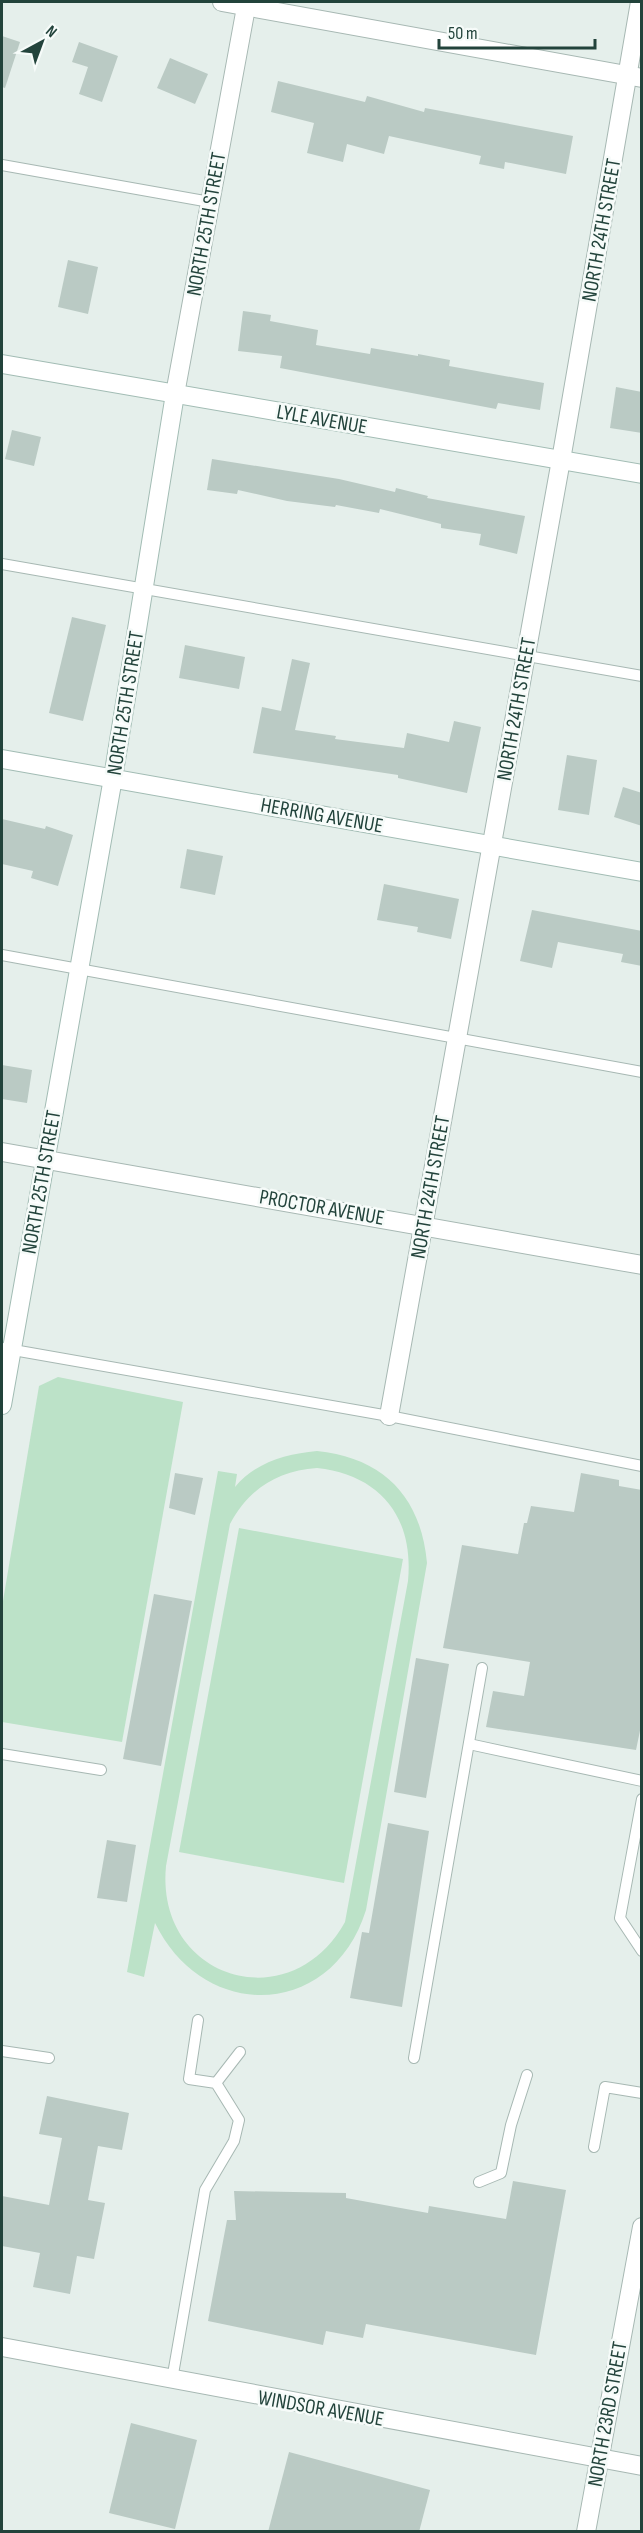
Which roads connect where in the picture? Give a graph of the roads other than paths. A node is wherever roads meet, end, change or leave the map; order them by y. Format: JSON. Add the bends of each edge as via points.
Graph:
{"nodes":[{"id":1,"x":222,"y":2,"type":"edge"},
{"id":2,"x":640,"y":2,"type":"edge"},
{"id":3,"x":247,"y":4,"type":"edge"},
{"id":4,"x":634,"y":76,"type":"edge"},
{"id":5,"x":2,"y":165,"type":"edge"},
{"id":6,"x":210,"y":202,"type":"junction"},
{"id":7,"x":2,"y":364,"type":"edge"},
{"id":8,"x":175,"y":394,"type":"junction"},
{"id":9,"x":561,"y":460,"type":"junction"},
{"id":10,"x":642,"y":474,"type":"edge"},
{"id":11,"x":2,"y":564,"type":"edge"},
{"id":12,"x":143,"y":589,"type":"junction"},
{"id":13,"x":526,"y":656,"type":"junction"},
{"id":14,"x":642,"y":676,"type":"edge"},
{"id":15,"x":2,"y":759,"type":"edge"},
{"id":16,"x":113,"y":778,"type":"junction"},
{"id":17,"x":492,"y":844,"type":"junction"},
{"id":18,"x":642,"y":872,"type":"edge"},
{"id":19,"x":2,"y":955,"type":"edge"},
{"id":20,"x":79,"y":968,"type":"junction"},
{"id":21,"x":457,"y":1037,"type":"junction"},
{"id":22,"x":642,"y":1072,"type":"edge"},
{"id":23,"x":2,"y":1152,"type":"edge"},
{"id":24,"x":45,"y":1159,"type":"junction"},
{"id":25,"x":424,"y":1225,"type":"junction"},
{"id":26,"x":642,"y":1264,"type":"edge"},
{"id":27,"x":6,"y":1349,"type":"edge"},
{"id":28,"x":2,"y":1405,"type":"edge"},
{"id":29,"x":389,"y":1416,"type":"junction"},
{"id":30,"x":642,"y":1466,"type":"edge"},
{"id":31,"x":482,"y":1668,"type":"dead end"},
{"id":32,"x":469,"y":1744,"type":"junction"},
{"id":33,"x":2,"y":1754,"type":"edge"},
{"id":34,"x":101,"y":1770,"type":"dead end"},
{"id":35,"x":642,"y":1781,"type":"edge"},
{"id":36,"x":642,"y":1799,"type":"edge"},
{"id":37,"x":642,"y":1951,"type":"edge"},
{"id":38,"x":198,"y":2020,"type":"dead end"},
{"id":39,"x":2,"y":2051,"type":"edge"},
{"id":40,"x":240,"y":2052,"type":"dead end"},
{"id":41,"x":49,"y":2058,"type":"dead end"},
{"id":42,"x":414,"y":2058,"type":"dead end"},
{"id":43,"x":527,"y":2075,"type":"dead end"},
{"id":44,"x":216,"y":2083,"type":"junction"},
{"id":45,"x":642,"y":2093,"type":"edge"},
{"id":46,"x":594,"y":2147,"type":"dead end"},
{"id":47,"x":478,"y":2182,"type":"dead end"},
{"id":48,"x":642,"y":2227,"type":"edge"},
{"id":49,"x":638,"y":2261,"type":"edge"},
{"id":50,"x":2,"y":2347,"type":"edge"},
{"id":51,"x":172,"y":2380,"type":"junction"},
{"id":52,"x":599,"y":2459,"type":"junction"},
{"id":53,"x":642,"y":2466,"type":"edge"},
{"id":54,"x":586,"y":2532,"type":"edge"}],
"edges":[{"from":1,"to":3,"type":"street"},
{"from":2,"to":4,"type":"street","name":"NORTH 24TH STREET"},
{"from":3,"to":4,"type":"street"},
{"from":3,"to":6,"type":"street","name":"NORTH 25TH STREET"},
{"from":4,"to":9,"type":"street","name":"NORTH 24TH STREET"},
{"from":5,"to":6,"type":"lane"},
{"from":6,"to":8,"type":"street","name":"NORTH 25TH STREET"},
{"from":7,"to":8,"type":"street","name":"LYLE AVENUE"},
{"from":8,"to":9,"type":"street","name":"LYLE AVENUE"},
{"from":8,"to":12,"type":"street","name":"NORTH 25TH STREET"},
{"from":9,"to":10,"type":"street","name":"LYLE AVENUE"},
{"from":9,"to":13,"type":"street","name":"NORTH 24TH STREET"},
{"from":11,"to":12,"type":"lane"},
{"from":12,"to":13,"type":"lane"},
{"from":12,"to":16,"type":"street","name":"NORTH 25TH STREET"},
{"from":13,"to":14,"type":"lane"},
{"from":13,"to":17,"type":"street","name":"NORTH 24TH STREET"},
{"from":15,"to":16,"type":"street","name":"HERRING AVENUE"},
{"from":16,"to":17,"type":"street","name":"HERRING AVENUE"},
{"from":16,"to":20,"type":"street","name":"NORTH 25TH STREET"},
{"from":17,"to":18,"type":"street","name":"HERRING AVENUE"},
{"from":17,"to":21,"type":"street","name":"NORTH 24TH STREET"},
{"from":19,"to":20,"type":"lane"},
{"from":20,"to":21,"type":"lane"},
{"from":20,"to":24,"type":"street","name":"NORTH 25TH STREET"},
{"from":21,"to":22,"type":"lane"},
{"from":21,"to":25,"type":"street","name":"NORTH 24TH STREET"},
{"from":23,"to":24,"type":"street","name":"PROCTOR AVENUE"},
{"from":24,"to":25,"type":"street","name":"PROCTOR AVENUE"},
{"from":24,"to":27,"type":"street","name":"NORTH 25TH STREET"},
{"from":25,"to":26,"type":"street","name":"PROCTOR AVENUE"},
{"from":25,"to":29,"type":"street","name":"NORTH 24TH STREET"},
{"from":27,"to":28,"type":"street","name":"NORTH 25TH STREET"},
{"from":27,"to":29,"type":"lane"},
{"from":29,"to":30,"type":"lane"},
{"from":31,"to":32,"type":"lane"},
{"from":32,"to":35,"type":"lane"},
{"from":32,"to":42,"type":"lane"},
{"from":33,"to":34,"type":"lane"},
{"from":36,"to":37,"type":"lane","via":[[620,1918]]},
{"from":38,"to":44,"type":"lane","via":[[189,2079]]},
{"from":39,"to":41,"type":"lane"},
{"from":40,"to":44,"type":"lane"},
{"from":43,"to":47,"type":"lane","via":[[501,2174]]},
{"from":44,"to":51,"type":"lane","via":[[239,2120],[234,2141],[205,2190]]},
{"from":45,"to":46,"type":"lane","via":[[605,2087]]},
{"from":48,"to":49,"type":"street","name":"NORTH 23RD STREET"},
{"from":49,"to":52,"type":"street","name":"NORTH 23RD STREET"},
{"from":50,"to":51,"type":"street","name":"WINDSOR AVENUE"},
{"from":51,"to":52,"type":"street","name":"WINDSOR AVENUE"},
{"from":52,"to":53,"type":"street","name":"WINDSOR AVENUE"},
{"from":52,"to":54,"type":"street","name":"NORTH 23RD STREET"}]}
